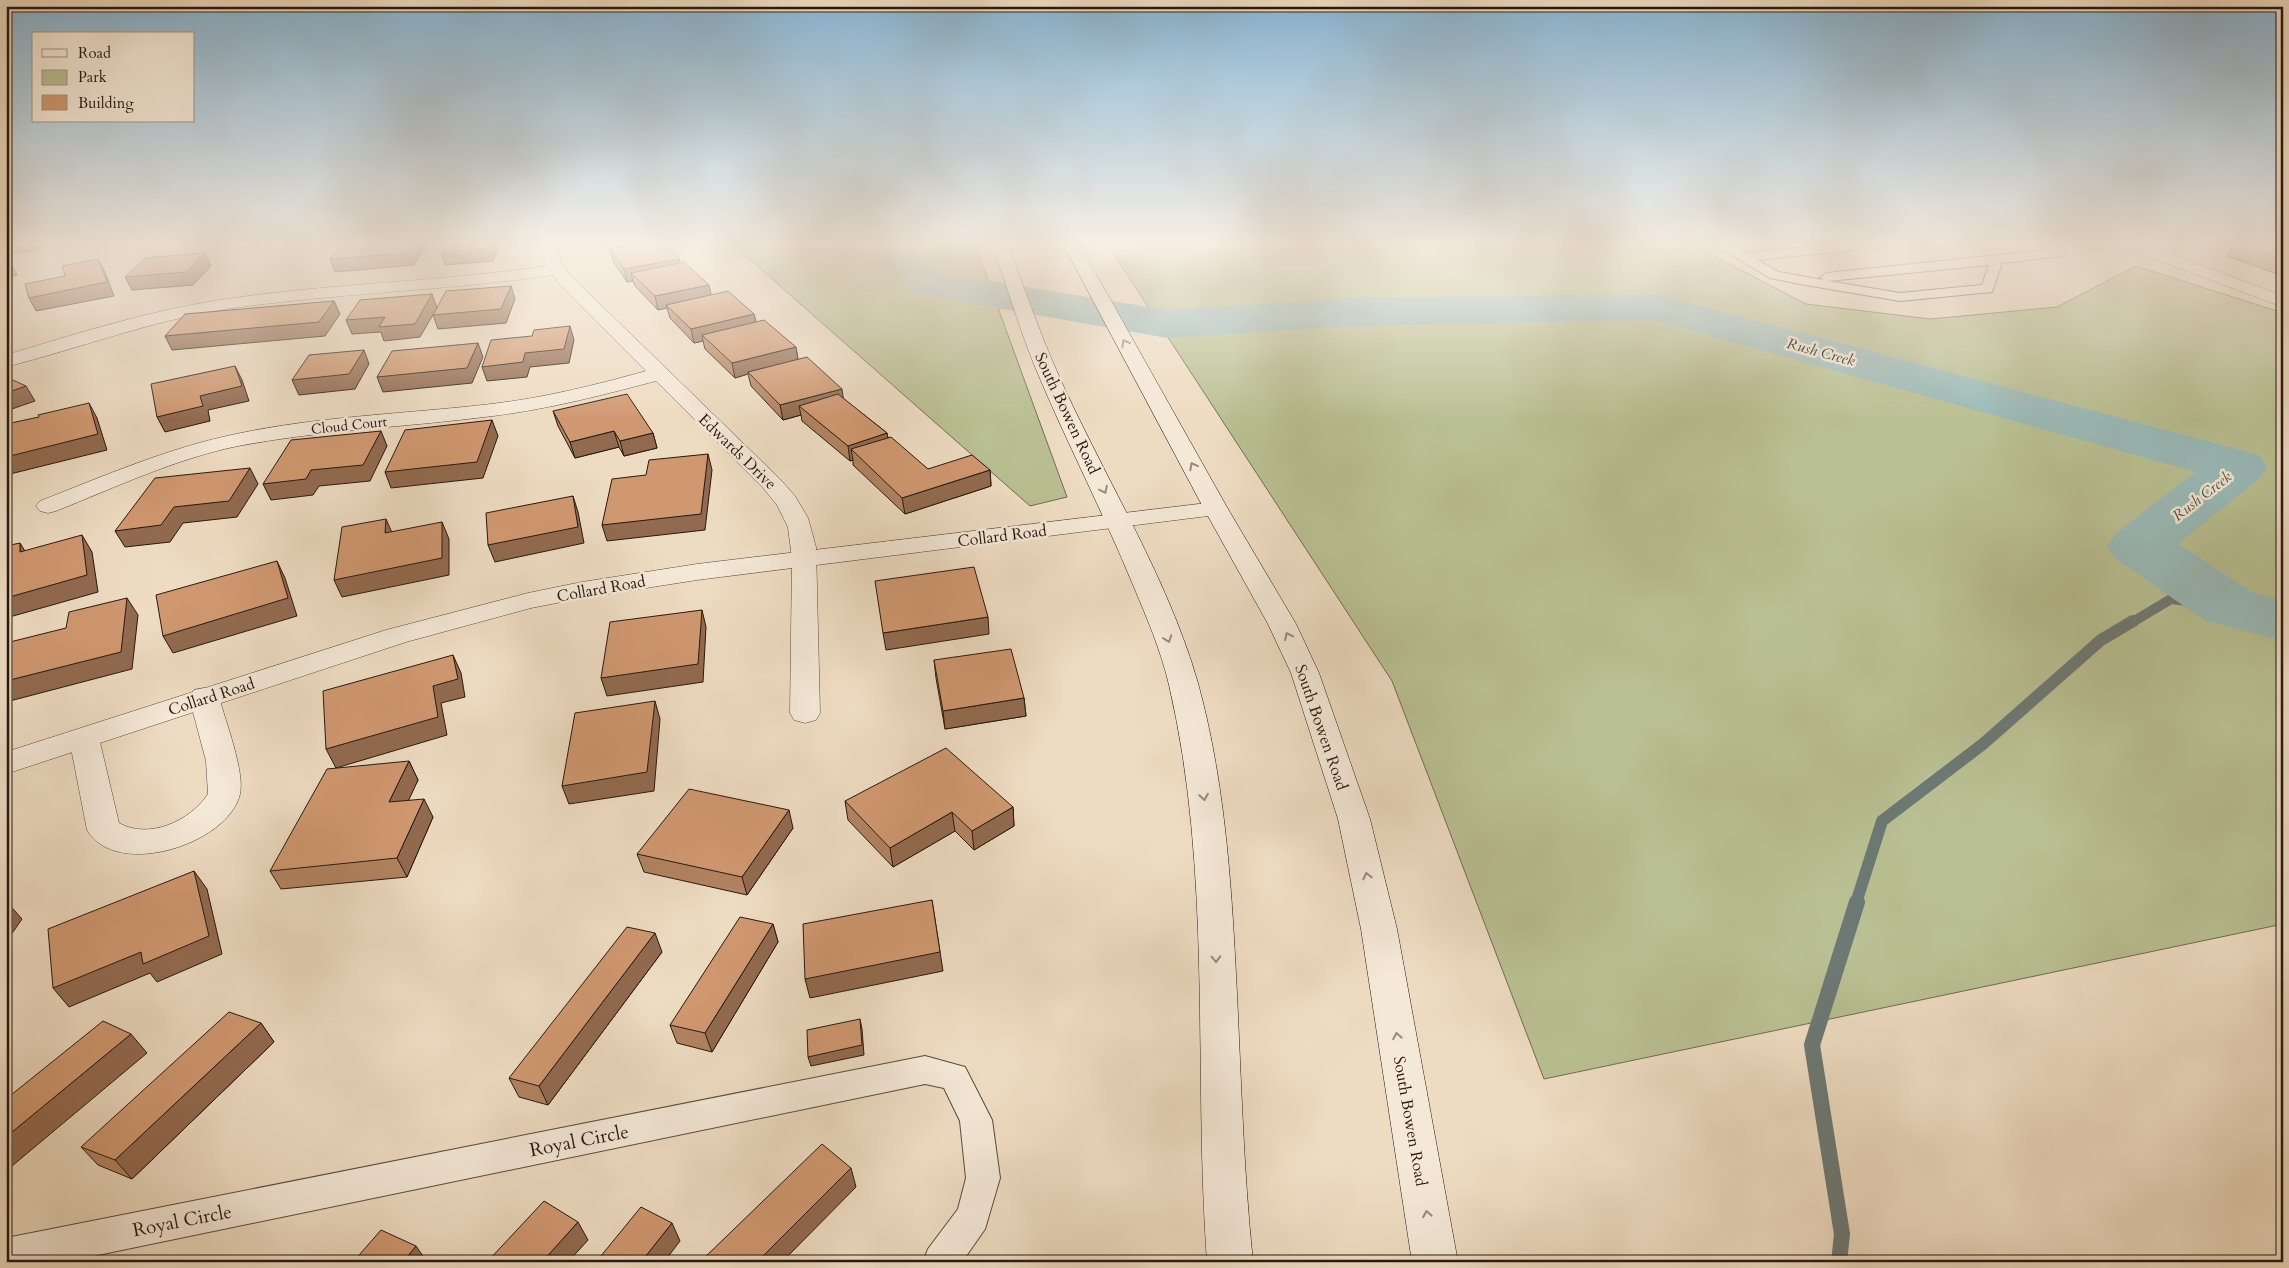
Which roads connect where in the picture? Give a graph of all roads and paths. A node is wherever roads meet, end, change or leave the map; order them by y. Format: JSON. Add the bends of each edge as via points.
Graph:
{"nodes":[{"id":1,"x":256,"y":301,"type":"edge"},
{"id":2,"x":585,"y":301,"type":"edge"},
{"id":3,"x":1021,"y":301,"type":"edge"},
{"id":4,"x":1103,"y":301,"type":"edge"},
{"id":5,"x":6,"y":361,"type":"edge"},
{"id":6,"x":659,"y":374,"type":"junction"},
{"id":7,"x":48,"y":506,"type":"dead end"},
{"id":8,"x":1216,"y":509,"type":"junction"},
{"id":9,"x":1119,"y":521,"type":"junction"},
{"id":10,"x":805,"y":558,"type":"junction"},
{"id":11,"x":204,"y":697,"type":"junction"},
{"id":12,"x":806,"y":713,"type":"dead end"},
{"id":13,"x":84,"y":738,"type":"junction"},
{"id":14,"x":6,"y":763,"type":"edge"},
{"id":15,"x":6,"y":1256,"type":"edge"},
{"id":16,"x":941,"y":1262,"type":"edge"},
{"id":17,"x":1230,"y":1262,"type":"edge"},
{"id":18,"x":1435,"y":1262,"type":"edge"}],
"edges":[{"from":1,"to":5,"type":"street","via":[[204,308],[94,334]]},
{"from":2,"to":6,"type":"street","name":"Edwards Drive"},
{"from":3,"to":9,"type":"street","name":"South Bowen Road","one_way":true,"via":[[1045,367]]},
{"from":8,"to":4,"type":"street","name":"South Bowen Road","one_way":true},
{"from":6,"to":7,"type":"street","name":"Cloud Court","via":[[530,404],[235,440],[184,454]]},
{"from":6,"to":10,"type":"street","name":"Edwards Drive","via":[[782,494],[804,534]]},
{"from":8,"to":9,"type":"street","name":"Collard Road"},
{"from":18,"to":8,"type":"street","name":"South Bowen Road","one_way":true,"via":[[1379,929],[1354,819],[1305,673],[1282,624]]},
{"from":9,"to":10,"type":"street","name":"Collard Road"},
{"from":9,"to":17,"type":"street","name":"South Bowen Road","one_way":true,"via":[[1166,631],[1183,683],[1207,814],[1214,882],[1225,1205]]},
{"from":10,"to":11,"type":"street","name":"Collard Road","via":[[641,580],[528,601],[396,636]]},
{"from":10,"to":12,"type":"street","name":"Edwards Drive"},
{"from":11,"to":13,"type":"street","name":"Collard Road"},
{"from":11,"to":13,"type":"street","via":[[224,779],[224,794],[202,821],[166,840],[132,841],[114,838],[104,830]]},
{"from":13,"to":14,"type":"street","name":"Collard Road"},
{"from":15,"to":16,"type":"lane","name":"Royal Circle","via":[[925,1070],[954,1077],[976,1120],[983,1178],[973,1216]]}]}
